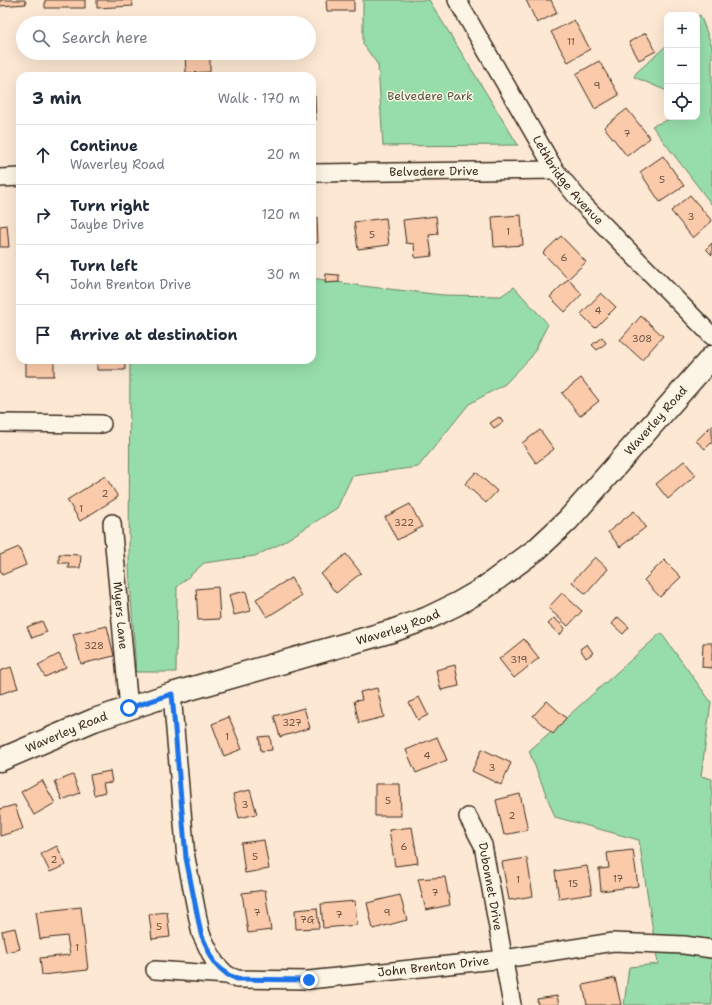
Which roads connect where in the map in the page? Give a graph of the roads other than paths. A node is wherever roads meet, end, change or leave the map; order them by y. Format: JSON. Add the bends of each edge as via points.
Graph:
{"nodes":[{"id":1,"x":457,"y":0,"type":"edge"},
{"id":2,"x":555,"y":170,"type":"junction"},
{"id":3,"x":316,"y":173,"type":"edge"},
{"id":4,"x":16,"y":177,"type":"edge"},
{"id":5,"x":0,"y":178,"type":"edge"},
{"id":6,"x":712,"y":336,"type":"edge"},
{"id":7,"x":712,"y":358,"type":"edge"},
{"id":8,"x":0,"y":423,"type":"edge"},
{"id":9,"x":102,"y":424,"type":"dead end"},
{"id":10,"x":112,"y":523,"type":"dead end"},
{"id":11,"x":172,"y":694,"type":"junction"},
{"id":12,"x":129,"y":708,"type":"junction"},
{"id":13,"x":0,"y":760,"type":"edge"},
{"id":14,"x":468,"y":817,"type":"dead end"},
{"id":15,"x":712,"y":949,"type":"edge"},
{"id":16,"x":504,"y":959,"type":"junction"},
{"id":17,"x":155,"y":970,"type":"dead end"},
{"id":18,"x":228,"y":975,"type":"junction"},
{"id":19,"x":512,"y":1005,"type":"edge"}],
"edges":[{"from":1,"to":2,"type":"street","name":"Lethbridge Avenue"},
{"from":2,"to":3,"type":"street","name":"Belvedere Drive"},
{"from":2,"to":6,"type":"street","name":"Lethbridge Avenue","via":[[582,203]]},
{"from":4,"to":5,"type":"street"},
{"from":7,"to":11,"type":"main road","name":"Waverley Road","via":[[568,520],[537,549],[483,589],[439,613],[392,631]]},
{"from":8,"to":9,"type":"street"},
{"from":10,"to":12,"type":"street","name":"Myers Lane"},
{"from":11,"to":12,"type":"main road","name":"Waverley Road"},
{"from":11,"to":18,"type":"street","via":[[188,866],[201,934],[214,963]]},
{"from":12,"to":13,"type":"main road","name":"Waverley Road"},
{"from":14,"to":16,"type":"street","name":"Dubonnet Drive","via":[[484,845]]},
{"from":15,"to":16,"type":"street","name":"John Brenton Drive","via":[[684,945],[613,942]]},
{"from":16,"to":18,"type":"street","name":"John Brenton Drive","via":[[309,980],[237,979]]},
{"from":16,"to":19,"type":"street","name":"Dubonnet Drive"},
{"from":17,"to":18,"type":"street","name":"John Brenton Drive"}]}
